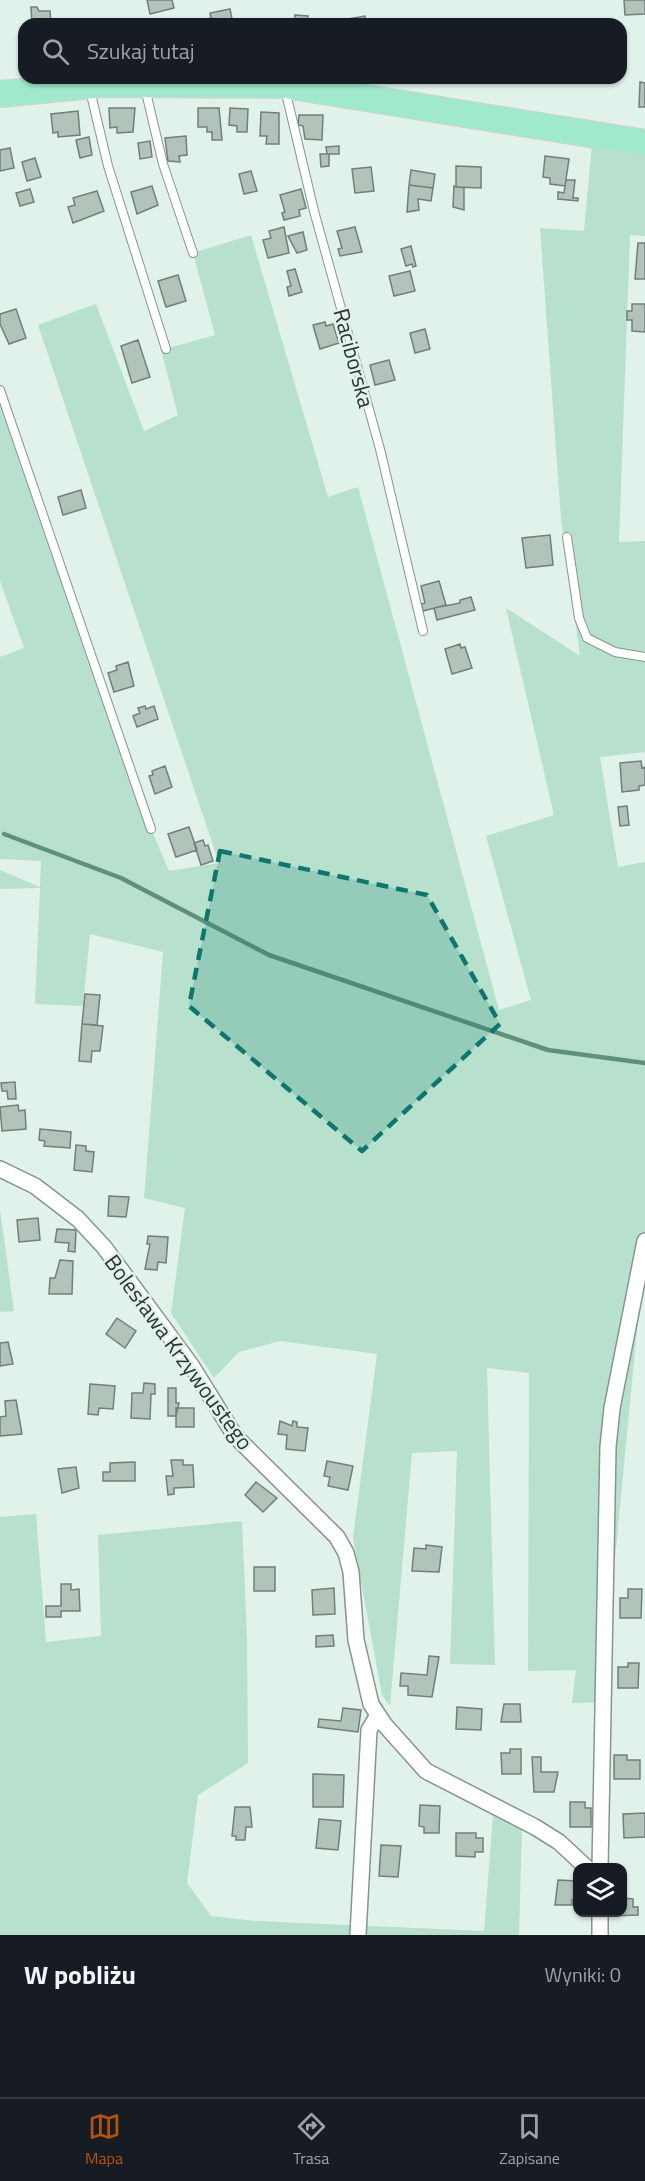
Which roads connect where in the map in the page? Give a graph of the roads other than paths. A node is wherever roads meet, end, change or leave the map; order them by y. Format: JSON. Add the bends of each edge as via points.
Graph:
{"nodes":[{"id":1,"x":145,"y":84,"type":"junction"},
{"id":2,"x":88,"y":85,"type":"junction"},
{"id":3,"x":285,"y":85,"type":"junction"},
{"id":4,"x":0,"y":94,"type":"edge"},
{"id":5,"x":645,"y":144,"type":"edge"},
{"id":6,"x":193,"y":253,"type":"dead end"},
{"id":7,"x":166,"y":349,"type":"dead end"},
{"id":8,"x":0,"y":390,"type":"edge"},
{"id":9,"x":567,"y":537,"type":"dead end"},
{"id":10,"x":423,"y":631,"type":"dead end"},
{"id":11,"x":645,"y":657,"type":"edge"},
{"id":12,"x":151,"y":829,"type":"dead end"},
{"id":13,"x":0,"y":1169,"type":"edge"},
{"id":14,"x":645,"y":1241,"type":"edge"},
{"id":15,"x":378,"y":1715,"type":"junction"},
{"id":16,"x":582,"y":1863,"type":"edge"},
{"id":17,"x":600,"y":1863,"type":"edge"},
{"id":18,"x":600,"y":1917,"type":"edge"},
{"id":19,"x":358,"y":1935,"type":"edge"},
{"id":20,"x":600,"y":1935,"type":"edge"}],
"edges":[{"from":1,"to":2,"type":"main road"},
{"from":1,"to":3,"type":"main road"},
{"from":1,"to":6,"type":"lane","via":[[163,164]]},
{"from":2,"to":4,"type":"main road"},
{"from":2,"to":7,"type":"lane","via":[[108,166]]},
{"from":3,"to":5,"type":"main road"},
{"from":3,"to":10,"type":"lane","name":"Raciborska","via":[[285,98],[380,450]]},
{"from":8,"to":12,"type":"lane"},
{"from":9,"to":11,"type":"lane","via":[[579,618],[587,638],[615,652]]},
{"from":13,"to":15,"type":"street","name":"Bolesława Krzywoustego","via":[[35,1186],[78,1219],[104,1247],[191,1365],[235,1436],[337,1537],[351,1572],[356,1640],[371,1704]]},
{"from":14,"to":17,"type":"street","via":[[608,1447]]},
{"from":15,"to":16,"type":"street","name":"Bolesława Krzywoustego","via":[[426,1771],[543,1832]]},
{"from":15,"to":19,"type":"street","via":[[369,1730]]},
{"from":18,"to":20,"type":"street"}]}
